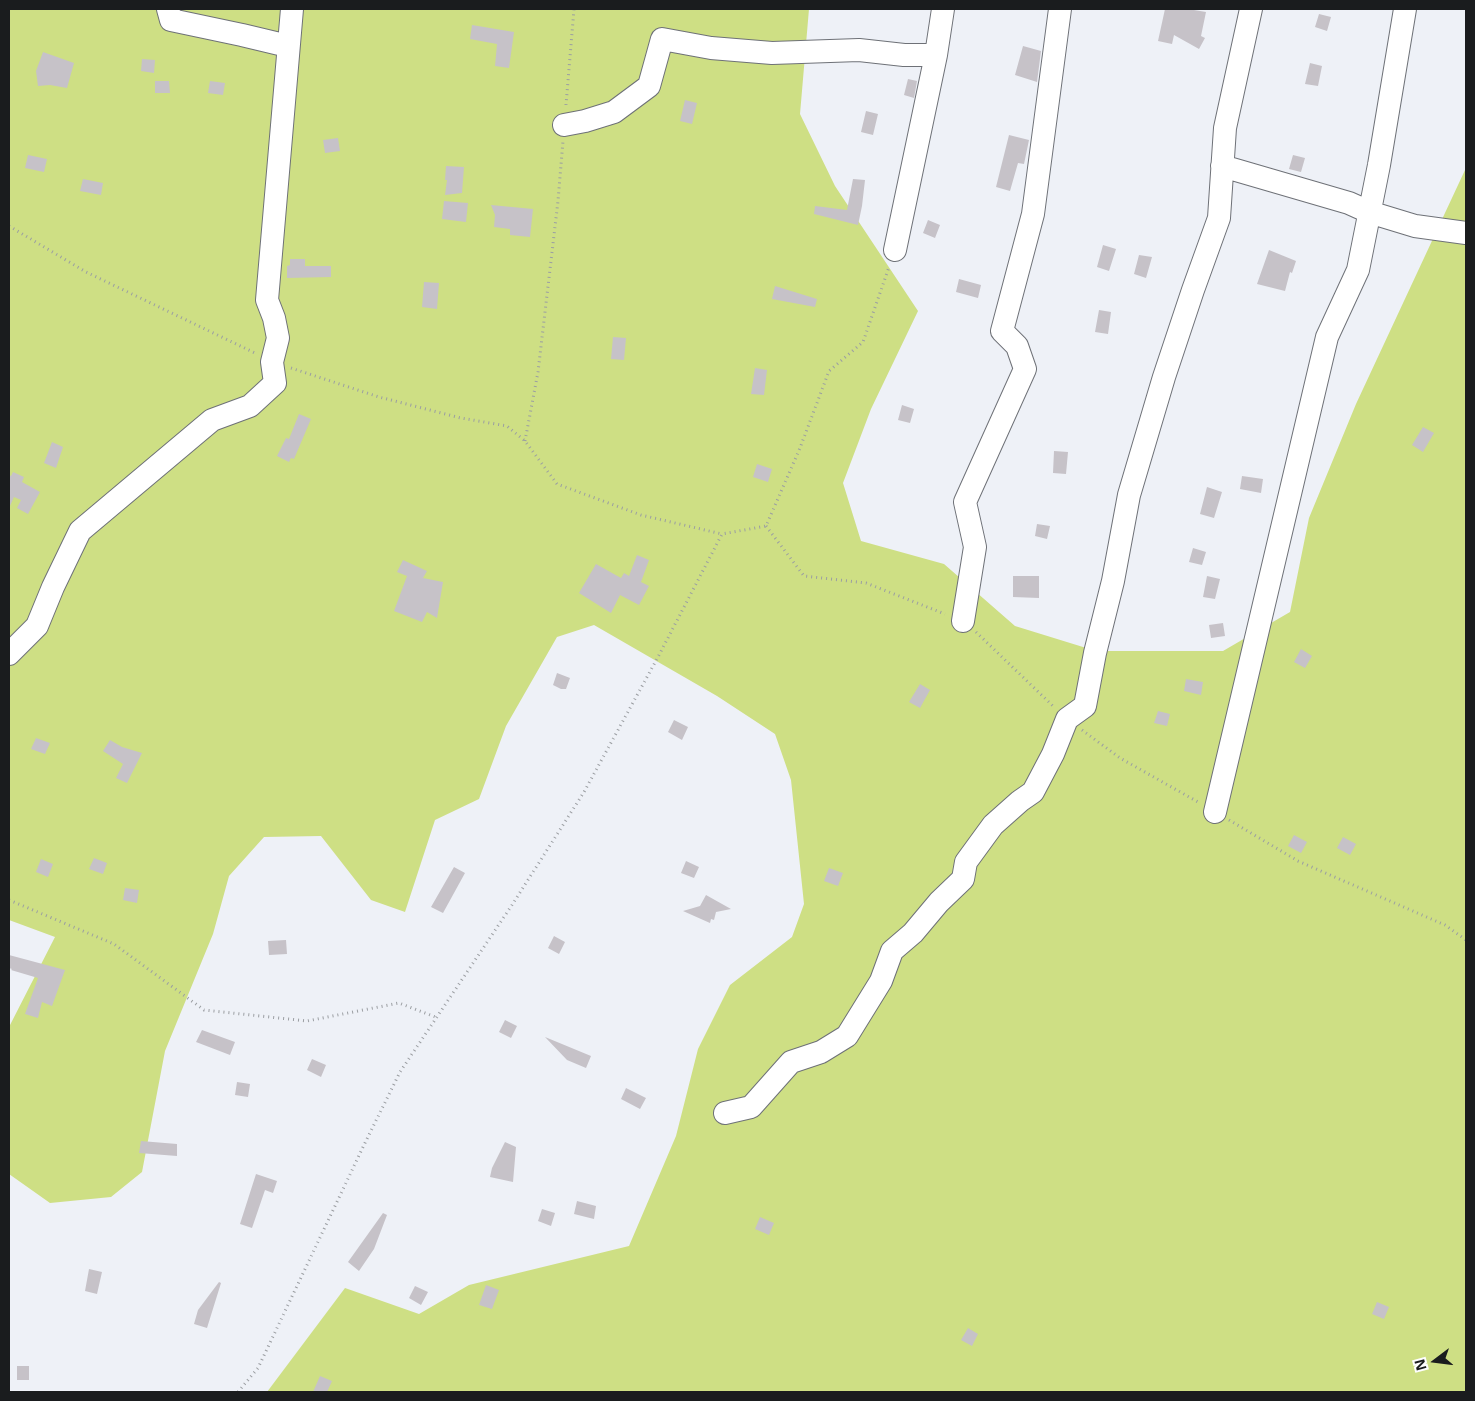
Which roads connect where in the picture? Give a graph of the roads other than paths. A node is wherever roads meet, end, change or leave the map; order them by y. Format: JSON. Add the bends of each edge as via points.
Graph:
{"nodes":[{"id":1,"x":168,"y":9,"type":"edge"},
{"id":2,"x":292,"y":9,"type":"edge"},
{"id":3,"x":943,"y":9,"type":"edge"},
{"id":4,"x":1060,"y":9,"type":"edge"},
{"id":5,"x":1251,"y":9,"type":"edge"},
{"id":6,"x":1405,"y":9,"type":"edge"},
{"id":7,"x":288,"y":46,"type":"junction"},
{"id":8,"x":936,"y":55,"type":"junction"},
{"id":9,"x":564,"y":126,"type":"road end"},
{"id":10,"x":1222,"y":166,"type":"junction"},
{"id":11,"x":1369,"y":212,"type":"junction"},
{"id":12,"x":1466,"y":232,"type":"edge"},
{"id":13,"x":895,"y":250,"type":"road end"},
{"id":14,"x":963,"y":621,"type":"road end"},
{"id":15,"x":9,"y":654,"type":"edge"},
{"id":16,"x":1216,"y":812,"type":"road end"},
{"id":17,"x":724,"y":1113,"type":"dead end"}],
"edges":[{"from":1,"to":7,"type":"street","via":[[171,20]]},
{"from":2,"to":7,"type":"street"},
{"from":3,"to":8,"type":"street"},
{"from":4,"to":14,"type":"street","via":[[1033,214],[1002,331],[1017,346],[1026,369],[965,502],[975,548]]},
{"from":5,"to":10,"type":"street","via":[[1224,128]]},
{"from":6,"to":11,"type":"street"},
{"from":7,"to":15,"type":"street","via":[[266,300],[278,338],[272,362],[275,384],[250,406],[212,420],[80,531],[37,626]]},
{"from":8,"to":9,"type":"street","via":[[859,50],[772,53],[711,48],[662,39],[648,86],[614,112]]},
{"from":8,"to":13,"type":"street"},
{"from":10,"to":11,"type":"street","via":[[1349,203]]},
{"from":10,"to":17,"type":"street","via":[[1219,218],[1164,377],[1129,495],[1085,706],[1067,719],[1033,792],[993,825],[966,862],[964,880],[939,902],[914,934],[892,951],[881,981],[847,1036],[821,1052],[791,1062],[751,1107]]},
{"from":11,"to":12,"type":"street","via":[[1415,226]]},
{"from":11,"to":16,"type":"street","via":[[1358,270],[1327,337]]}]}
